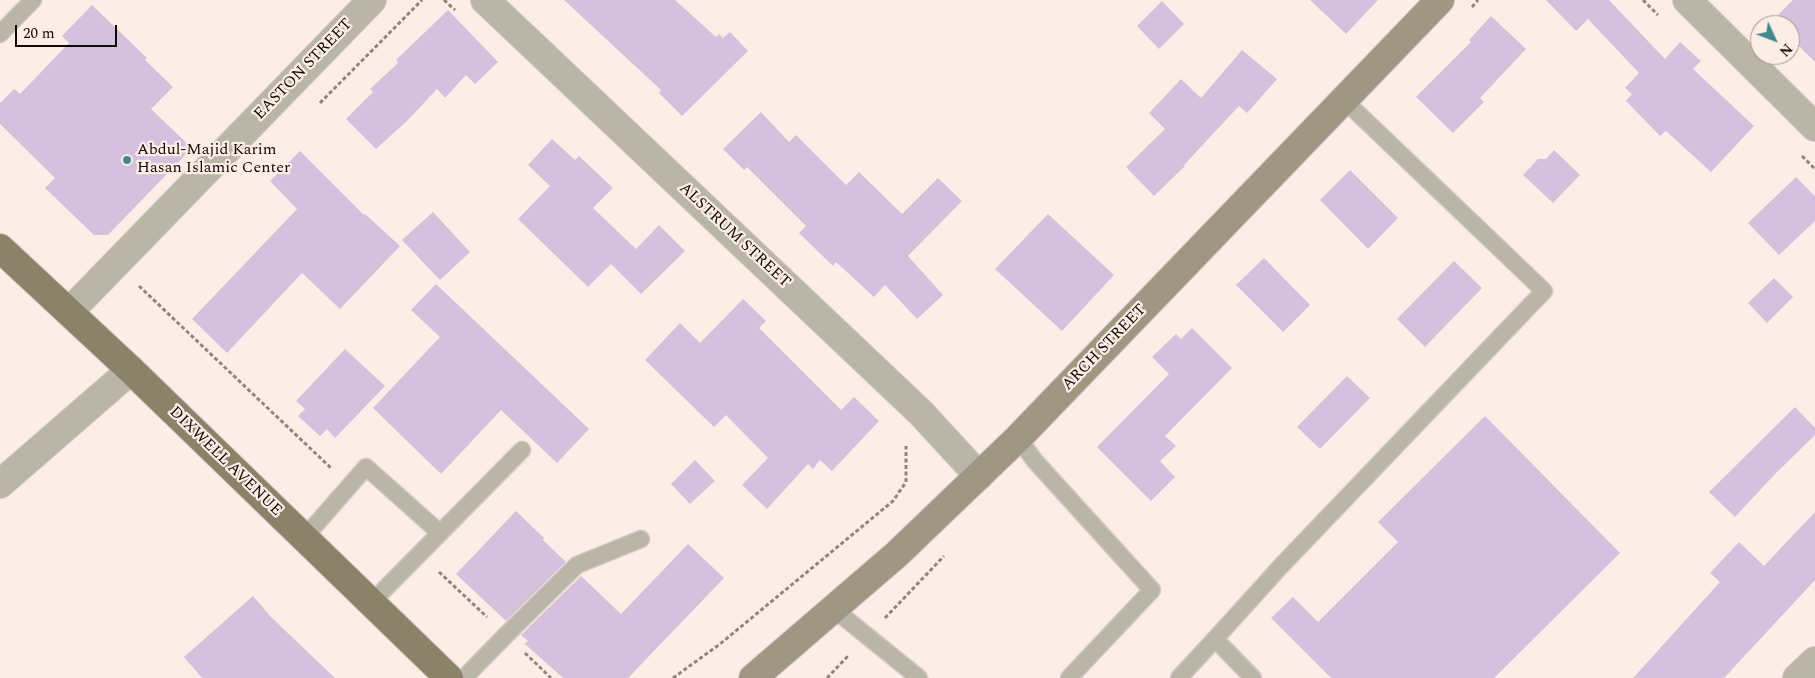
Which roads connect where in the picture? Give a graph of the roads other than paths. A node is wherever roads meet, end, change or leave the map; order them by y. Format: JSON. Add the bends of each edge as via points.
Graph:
{"nodes":[{"id":1,"x":33,"y":0,"type":"edge"},
{"id":2,"x":372,"y":0,"type":"edge"},
{"id":3,"x":485,"y":0,"type":"edge"},
{"id":4,"x":1439,"y":0,"type":"edge"},
{"id":5,"x":1687,"y":0,"type":"edge"},
{"id":6,"x":0,"y":34,"type":"edge"},
{"id":7,"x":1343,"y":99,"type":"junction"},
{"id":8,"x":1815,"y":127,"type":"edge"},
{"id":9,"x":0,"y":248,"type":"edge"},
{"id":10,"x":69,"y":312,"type":"junction"},
{"id":11,"x":131,"y":370,"type":"junction"},
{"id":12,"x":1018,"y":438,"type":"junction"},
{"id":13,"x":522,"y":450,"type":"dead end"},
{"id":14,"x":979,"y":476,"type":"junction"},
{"id":15,"x":0,"y":484,"type":"edge"},
{"id":16,"x":440,"y":533,"type":"junction"},
{"id":17,"x":304,"y":538,"type":"junction"},
{"id":18,"x":641,"y":539,"type":"dead end"},
{"id":19,"x":371,"y":603,"type":"junction"},
{"id":20,"x":835,"y":610,"type":"junction"},
{"id":21,"x":1215,"y":639,"type":"junction"},
{"id":22,"x":1815,"y":661,"type":"edge"},
{"id":23,"x":449,"y":678,"type":"edge"},
{"id":24,"x":464,"y":678,"type":"edge"},
{"id":25,"x":753,"y":678,"type":"edge"},
{"id":26,"x":919,"y":678,"type":"edge"},
{"id":27,"x":1068,"y":678,"type":"edge"},
{"id":28,"x":1179,"y":678,"type":"edge"},
{"id":29,"x":1253,"y":678,"type":"edge"},
{"id":30,"x":1797,"y":678,"type":"edge"}],
"edges":[{"from":1,"to":6,"type":"lane"},
{"from":2,"to":10,"type":"street","name":"EASTON STREET"},
{"from":3,"to":14,"type":"street","name":"ALSTRUM STREET","via":[[921,413]]},
{"from":4,"to":7,"type":"main road","name":"ARCH STREET"},
{"from":5,"to":8,"type":"street"},
{"from":7,"to":12,"type":"main road","name":"ARCH STREET"},
{"from":7,"to":21,"type":"lane","via":[[1544,292]]},
{"from":9,"to":10,"type":"main road","name":"DIXWELL AVENUE"},
{"from":10,"to":11,"type":"main road","name":"DIXWELL AVENUE"},
{"from":11,"to":15,"type":"street"},
{"from":11,"to":17,"type":"main road","name":"DIXWELL AVENUE"},
{"from":12,"to":14,"type":"main road","name":"ARCH STREET"},
{"from":12,"to":27,"type":"lane","via":[[1152,590]]},
{"from":13,"to":16,"type":"lane"},
{"from":14,"to":20,"type":"main road","name":"ARCH STREET"},
{"from":16,"to":17,"type":"lane","via":[[366,467]]},
{"from":16,"to":19,"type":"lane"},
{"from":17,"to":19,"type":"main road","name":"DIXWELL AVENUE"},
{"from":18,"to":24,"type":"lane","via":[[577,565]]},
{"from":19,"to":23,"type":"main road","name":"DIXWELL AVENUE"},
{"from":20,"to":25,"type":"main road","name":"ARCH STREET"},
{"from":20,"to":26,"type":"lane"},
{"from":21,"to":28,"type":"lane"},
{"from":21,"to":29,"type":"lane"},
{"from":22,"to":30,"type":"street"}]}
